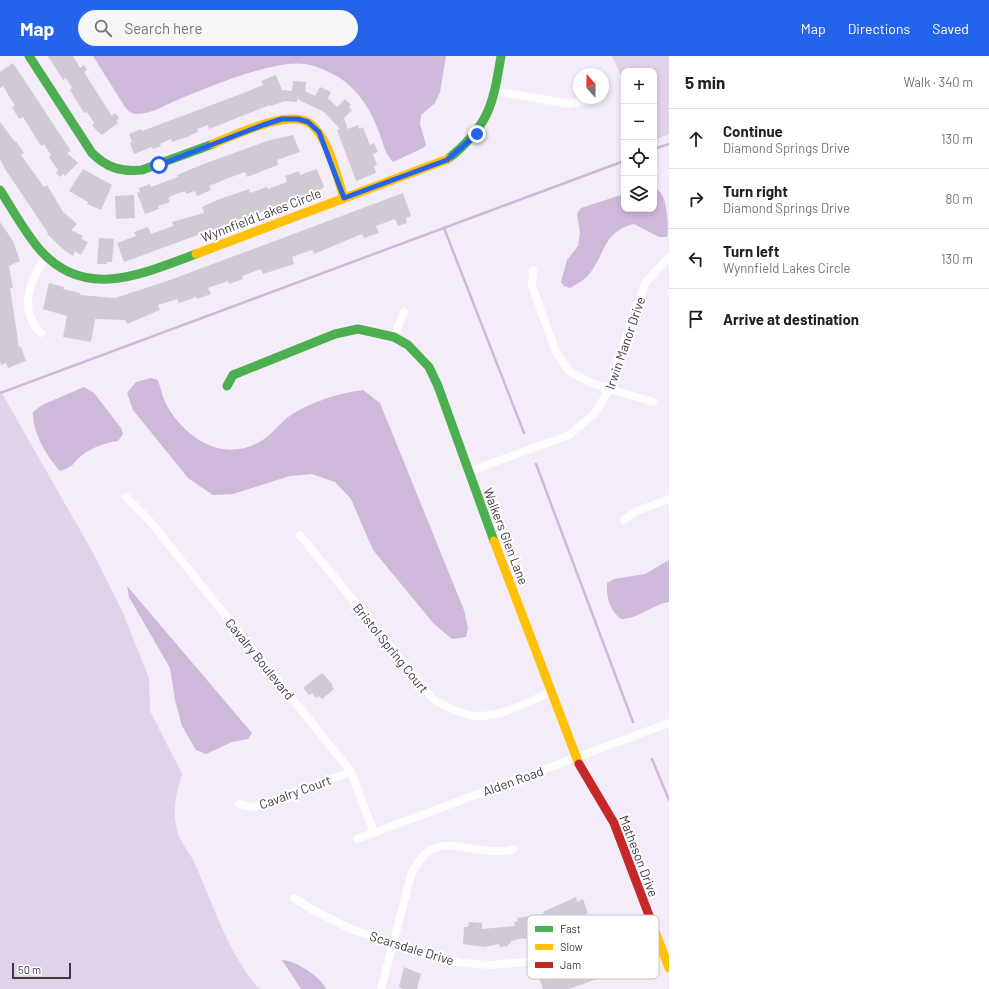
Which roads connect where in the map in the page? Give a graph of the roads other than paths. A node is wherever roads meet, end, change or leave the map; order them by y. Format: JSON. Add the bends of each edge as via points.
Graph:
{"nodes":[{"id":1,"x":28,"y":56,"type":"edge"},
{"id":2,"x":501,"y":56,"type":"edge"},
{"id":3,"x":494,"y":91,"type":"junction"},
{"id":4,"x":573,"y":103,"type":"edge"},
{"id":5,"x":0,"y":190,"type":"edge"},
{"id":6,"x":344,"y":198,"type":"junction"},
{"id":7,"x":46,"y":257,"type":"junction"},
{"id":8,"x":669,"y":257,"type":"edge"},
{"id":9,"x":533,"y":270,"type":"dead end"},
{"id":10,"x":404,"y":312,"type":"dead end"},
{"id":11,"x":41,"y":333,"type":"dead end"},
{"id":12,"x":394,"y":337,"type":"junction"},
{"id":13,"x":227,"y":386,"type":"dead end"},
{"id":14,"x":610,"y":389,"type":"junction"},
{"id":15,"x":653,"y":402,"type":"dead end"},
{"id":16,"x":468,"y":472,"type":"junction"},
{"id":17,"x":126,"y":497,"type":"dead end"},
{"id":18,"x":669,"y":499,"type":"edge"},
{"id":19,"x":624,"y":520,"type":"dead end"},
{"id":20,"x":300,"y":535,"type":"dead end"},
{"id":21,"x":551,"y":692,"type":"junction"},
{"id":22,"x":669,"y":723,"type":"edge"},
{"id":23,"x":575,"y":758,"type":"junction"},
{"id":24,"x":351,"y":772,"type":"junction"},
{"id":25,"x":239,"y":804,"type":"dead end"},
{"id":26,"x":374,"y":832,"type":"junction"},
{"id":27,"x":356,"y":839,"type":"dead end"},
{"id":28,"x":513,"y":849,"type":"dead end"},
{"id":29,"x":294,"y":898,"type":"dead end"},
{"id":30,"x":648,"y":915,"type":"edge"},
{"id":31,"x":659,"y":942,"type":"edge"},
{"id":32,"x":394,"y":943,"type":"junction"},
{"id":33,"x":527,"y":961,"type":"edge"},
{"id":34,"x":669,"y":968,"type":"edge"},
{"id":35,"x":381,"y":989,"type":"edge"}],
"edges":[{"from":1,"to":6,"type":"street","via":[[92,153],[102,163],[113,168],[130,172],[153,168],[263,125],[282,119],[298,119],[308,122],[319,132]]},
{"from":2,"to":3,"type":"street","name":"Wynnfield Lakes Circle"},
{"from":3,"to":4,"type":"street"},
{"from":3,"to":6,"type":"street","name":"Wynnfield Lakes Circle","via":[[483,126],[455,155]]},
{"from":5,"to":7,"type":"street","name":"Wynnfield Lakes Circle"},
{"from":6,"to":7,"type":"street","name":"Wynnfield Lakes Circle","via":[[125,279],[101,281],[80,277],[64,270]]},
{"from":7,"to":11,"type":"street","via":[[31,281],[28,298],[34,326]]},
{"from":8,"to":14,"type":"street","name":"Irwin Manor Drive","via":[[646,282],[630,323]]},
{"from":9,"to":14,"type":"street","via":[[532,286],[556,352],[564,366],[581,380]]},
{"from":10,"to":12,"type":"street"},
{"from":12,"to":13,"type":"street","via":[[358,329],[335,334],[233,375]]},
{"from":12,"to":16,"type":"street","name":"Walkers Glen Lane","via":[[408,345],[429,367]]},
{"from":14,"to":15,"type":"street"},
{"from":14,"to":16,"type":"street","name":"Irwin Manor Drive","via":[[594,414],[569,435]]},
{"from":16,"to":21,"type":"street","name":"Walkers Glen Lane"},
{"from":17,"to":24,"type":"street","name":"Cavalry Boulevard","via":[[149,520]]},
{"from":18,"to":19,"type":"street","via":[[637,511]]},
{"from":20,"to":21,"type":"street","name":"Bristol Spring Court","via":[[433,699],[448,708],[475,716],[498,714]]},
{"from":21,"to":23,"type":"street","name":"Walkers Glen Lane"},
{"from":22,"to":23,"type":"street","name":"Alden Road"},
{"from":23,"to":26,"type":"street","name":"Alden Road"},
{"from":23,"to":30,"type":"street","name":"Matheson Drive","via":[[614,823]]},
{"from":24,"to":25,"type":"street","name":"Cavalry Court","via":[[254,807]]},
{"from":24,"to":26,"type":"street","name":"Cavalry Boulevard"},
{"from":26,"to":27,"type":"street","name":"Alden Road"},
{"from":28,"to":32,"type":"street","via":[[503,853],[443,845],[430,850],[412,872]]},
{"from":29,"to":32,"type":"street","name":"Scarsdale Drive","via":[[351,928]]},
{"from":31,"to":34,"type":"street","name":"Matheson Drive"},
{"from":32,"to":33,"type":"street","name":"Scarsdale Drive","via":[[426,955],[462,963],[492,965]]},
{"from":32,"to":35,"type":"street"}]}
